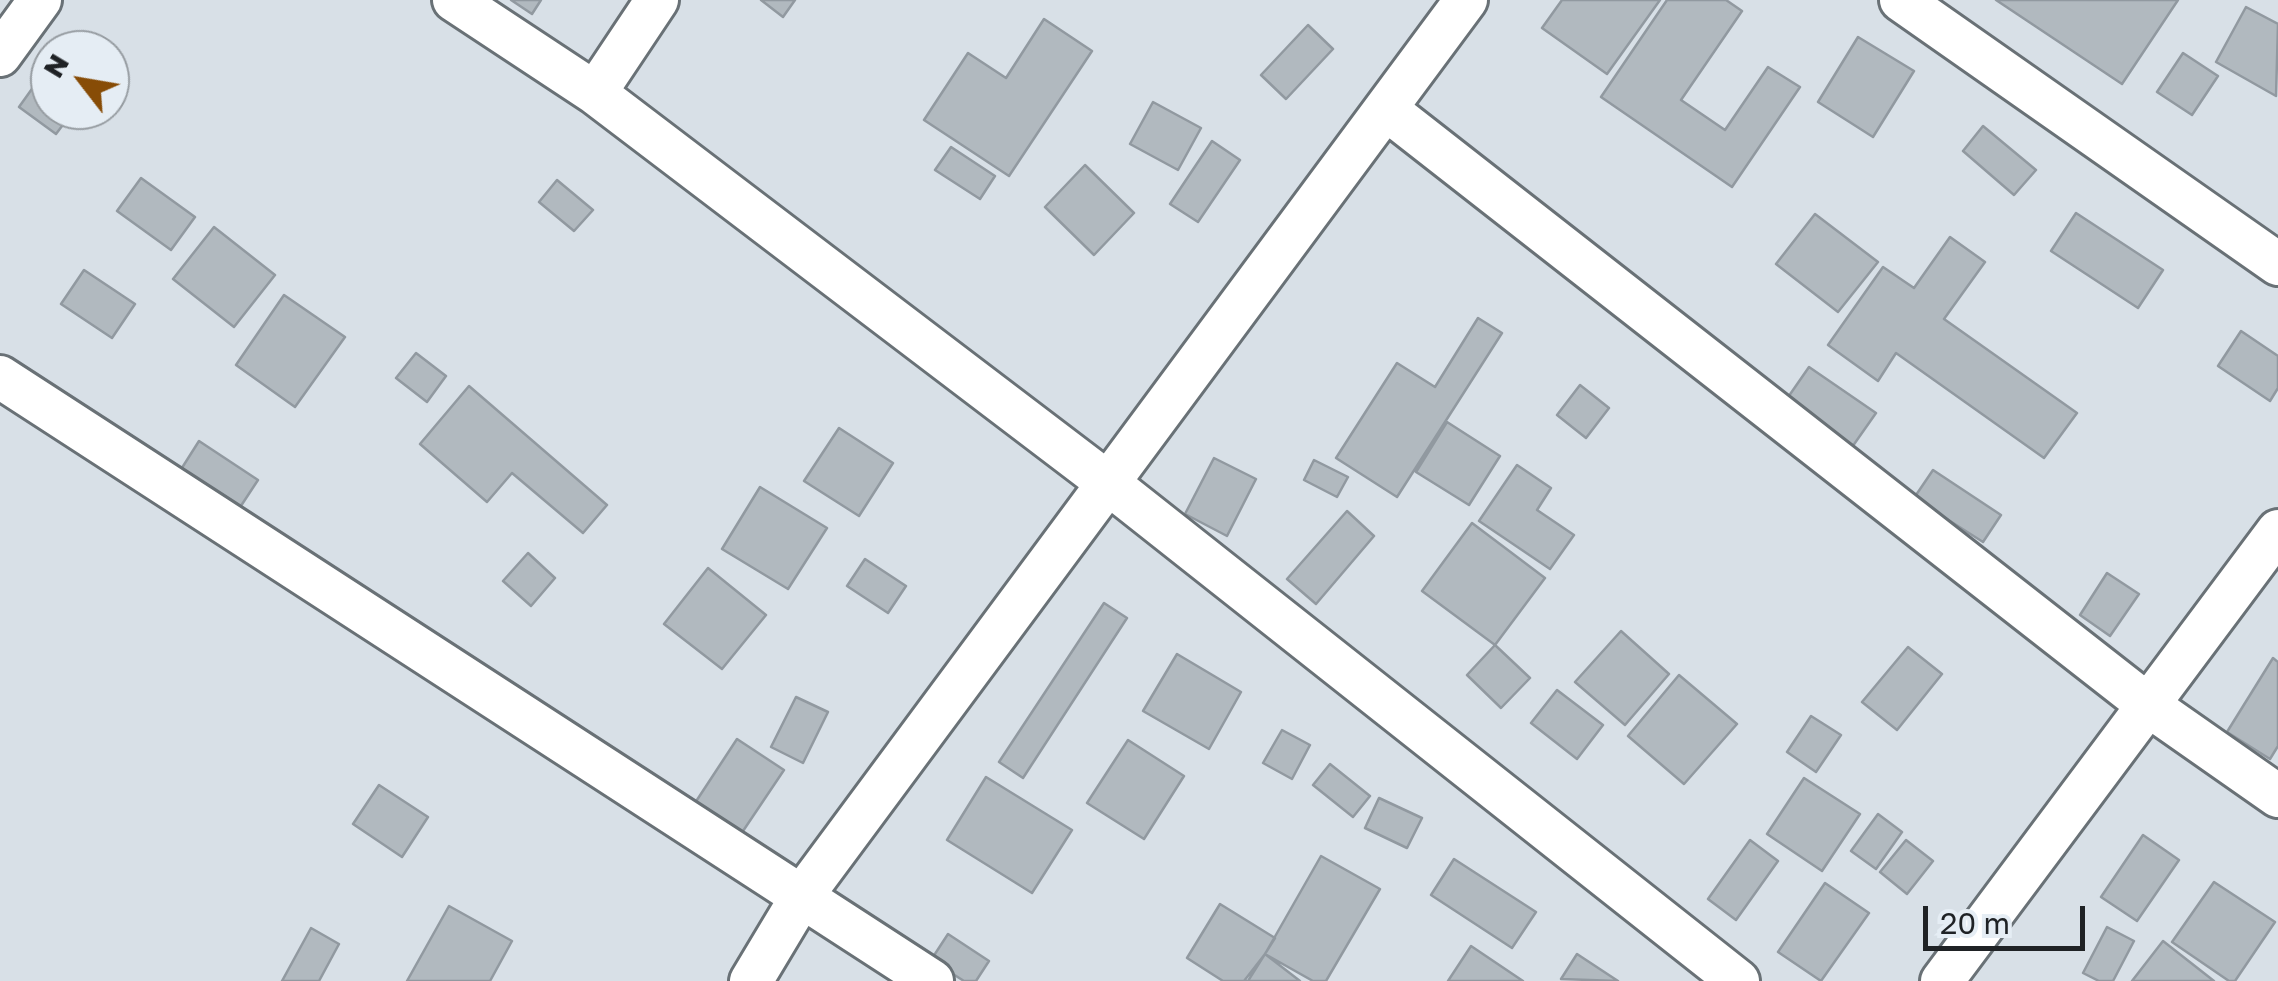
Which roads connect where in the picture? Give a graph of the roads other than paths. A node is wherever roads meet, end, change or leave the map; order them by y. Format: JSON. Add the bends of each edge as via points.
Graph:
{"nodes":[{"id":1,"x":40,"y":0,"type":"edge"},
{"id":2,"x":454,"y":0,"type":"edge"},
{"id":3,"x":657,"y":0,"type":"edge"},
{"id":4,"x":1466,"y":0,"type":"edge"},
{"id":5,"x":1901,"y":0,"type":"edge"},
{"id":6,"x":0,"y":54,"type":"edge"},
{"id":7,"x":595,"y":93,"type":"junction"},
{"id":8,"x":1386,"y":109,"type":"junction"},
{"id":9,"x":2278,"y":264,"type":"edge"},
{"id":10,"x":0,"y":377,"type":"edge"},
{"id":11,"x":1108,"y":483,"type":"junction"},
{"id":12,"x":2278,"y":531,"type":"edge"},
{"id":13,"x":2148,"y":705,"type":"junction"},
{"id":14,"x":2278,"y":796,"type":"edge"},
{"id":15,"x":802,"y":896,"type":"junction"},
{"id":16,"x":751,"y":981,"type":"edge"},
{"id":17,"x":932,"y":981,"type":"edge"},
{"id":18,"x":1738,"y":981,"type":"edge"},
{"id":19,"x":1942,"y":981,"type":"edge"}],
"edges":[{"from":1,"to":6,"type":"street"},
{"from":2,"to":7,"type":"street"},
{"from":3,"to":7,"type":"street"},
{"from":4,"to":8,"type":"street"},
{"from":5,"to":9,"type":"street"},
{"from":7,"to":11,"type":"street"},
{"from":8,"to":11,"type":"street"},
{"from":8,"to":13,"type":"street"},
{"from":10,"to":15,"type":"street"},
{"from":11,"to":15,"type":"street"},
{"from":11,"to":18,"type":"street"},
{"from":12,"to":13,"type":"street"},
{"from":13,"to":14,"type":"street"},
{"from":13,"to":19,"type":"street"},
{"from":15,"to":16,"type":"street"},
{"from":15,"to":17,"type":"street"}]}
